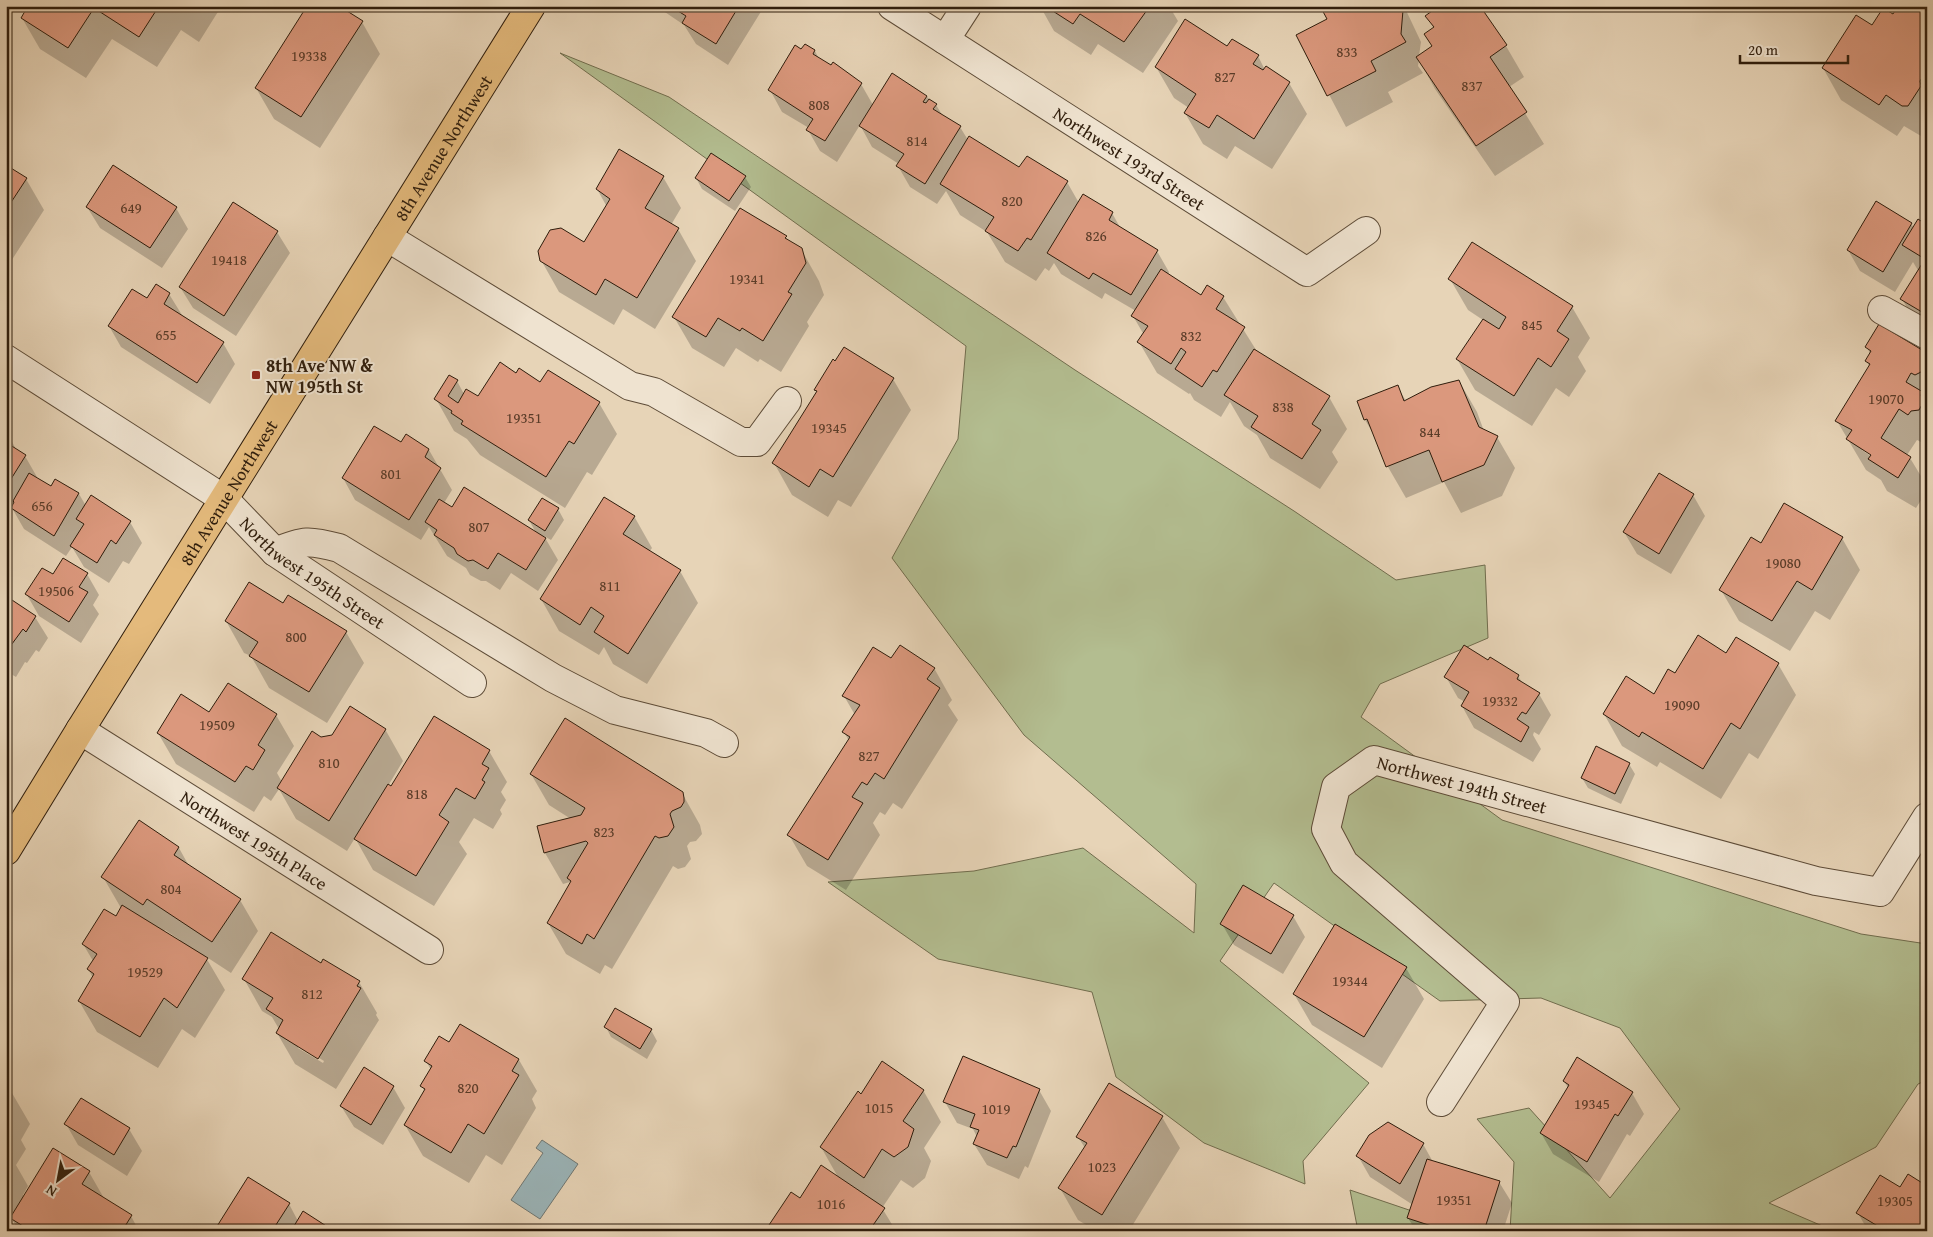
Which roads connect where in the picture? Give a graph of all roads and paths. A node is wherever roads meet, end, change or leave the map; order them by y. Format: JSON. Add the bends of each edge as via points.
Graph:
{"nodes":[{"id":1,"x":531,"y":6,"type":"edge"},
{"id":2,"x":892,"y":6,"type":"edge"},
{"id":3,"x":967,"y":6,"type":"edge"},
{"id":4,"x":945,"y":40,"type":"junction"},
{"id":5,"x":1366,"y":231,"type":"dead end"},
{"id":6,"x":388,"y":237,"type":"junction"},
{"id":7,"x":1882,"y":310,"type":"dead end"},
{"id":8,"x":1927,"y":335,"type":"edge"},
{"id":9,"x":6,"y":359,"type":"edge"},
{"id":10,"x":787,"y":401,"type":"dead end"},
{"id":11,"x":224,"y":499,"type":"junction"},
{"id":12,"x":275,"y":552,"type":"junction"},
{"id":13,"x":472,"y":683,"type":"dead end"},
{"id":14,"x":80,"y":730,"type":"junction"},
{"id":15,"x":724,"y":743,"type":"dead end"},
{"id":16,"x":1927,"y":817,"type":"edge"},
{"id":17,"x":6,"y":851,"type":"edge"},
{"id":18,"x":429,"y":950,"type":"dead end"},
{"id":19,"x":1441,"y":1102,"type":"dead end"}],
"edges":[{"from":1,"to":6,"type":"main road","name":"8th Avenue Northwest"},
{"from":2,"to":4,"type":"street","name":"Northwest 193rd Street"},
{"from":3,"to":4,"type":"street"},
{"from":4,"to":5,"type":"street","name":"Northwest 193rd Street","via":[[1307,272]]},
{"from":6,"to":10,"type":"street","via":[[630,386],[654,392],[741,442],[757,442]]},
{"from":6,"to":11,"type":"main road","name":"8th Avenue Northwest"},
{"from":7,"to":8,"type":"street"},
{"from":9,"to":11,"type":"street","name":"Northwest 195th Street"},
{"from":11,"to":12,"type":"street","name":"Northwest 195th Street"},
{"from":11,"to":14,"type":"main road","name":"8th Avenue Northwest"},
{"from":12,"to":13,"type":"street","name":"Northwest 195th Street"},
{"from":12,"to":15,"type":"street","via":[[298,542],[316,542],[339,548],[553,678],[615,710],[706,732]]},
{"from":14,"to":17,"type":"main road","name":"8th Avenue Northwest"},
{"from":14,"to":18,"type":"street","name":"Northwest 195th Place"},
{"from":16,"to":19,"type":"street","name":"Northwest 194th Street","via":[[1880,892],[1816,881],[1374,760],[1336,787],[1326,829],[1344,863],[1505,1002]]}]}
